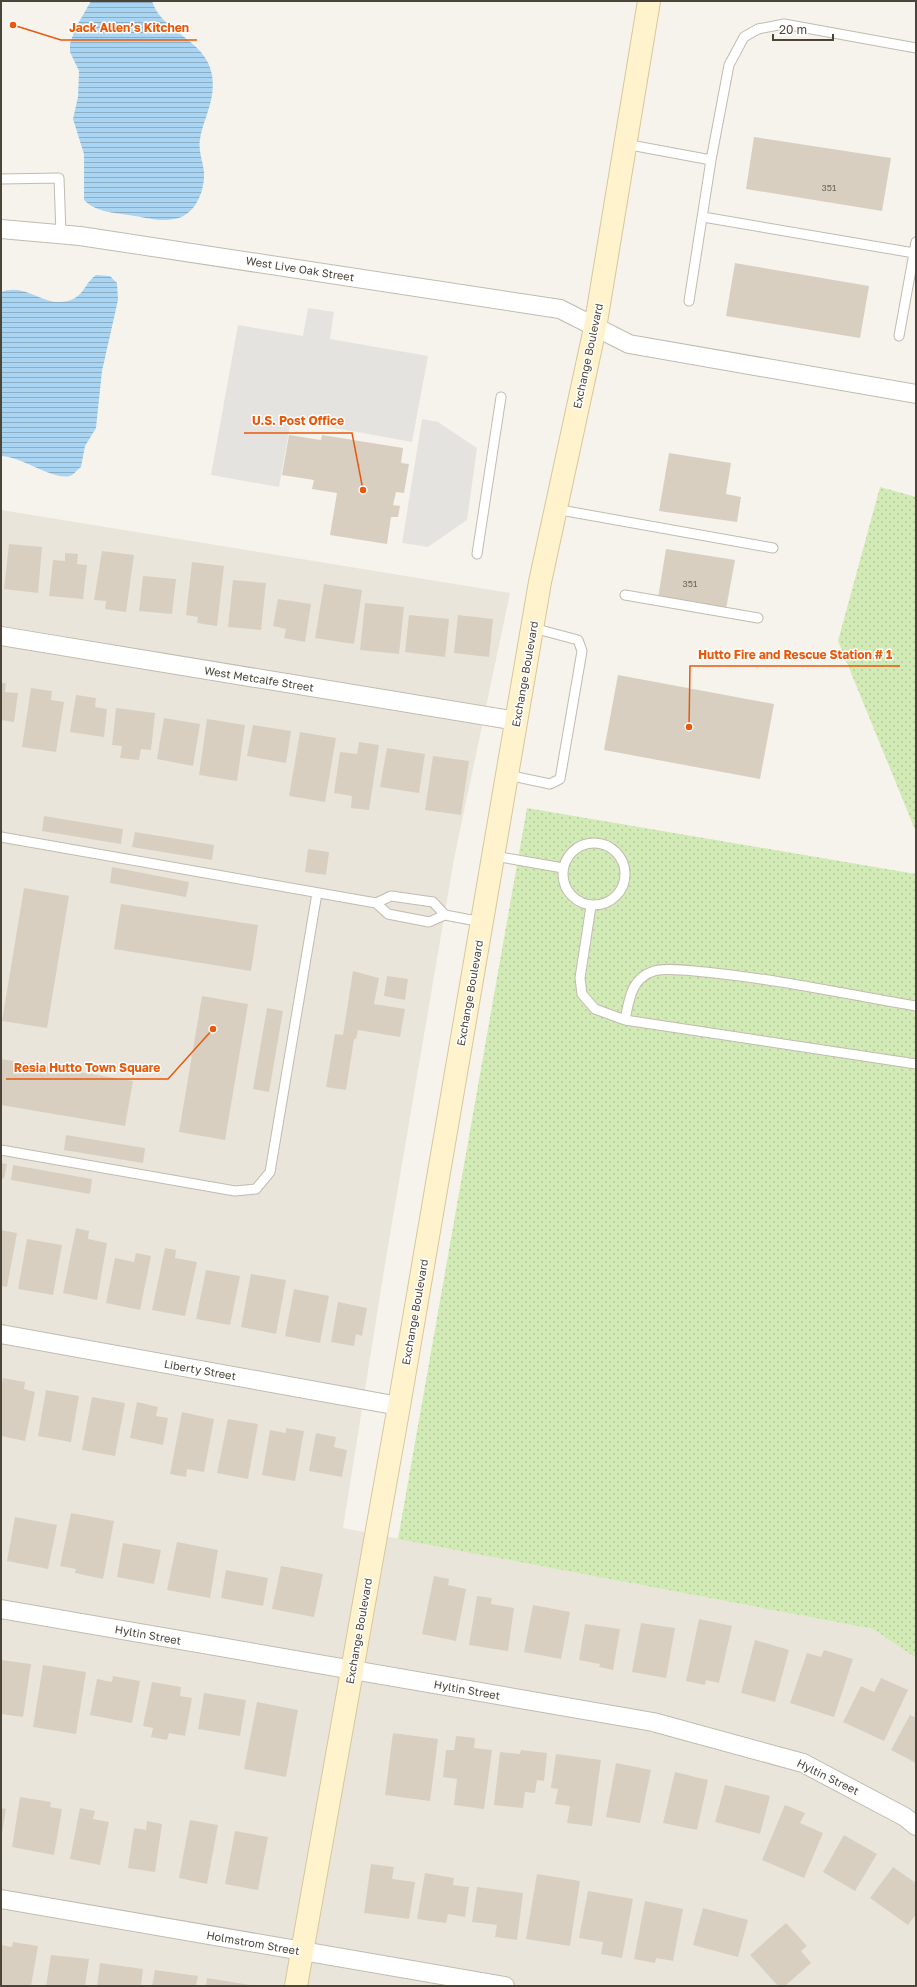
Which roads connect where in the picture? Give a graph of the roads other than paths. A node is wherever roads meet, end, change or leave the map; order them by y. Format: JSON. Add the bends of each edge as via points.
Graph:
{"nodes":[{"id":1,"x":649,"y":1,"type":"edge"},
{"id":2,"x":916,"y":48,"type":"edge"},
{"id":3,"x":625,"y":144,"type":"junction"},
{"id":4,"x":711,"y":160,"type":"junction"},
{"id":5,"x":1,"y":179,"type":"edge"},
{"id":6,"x":703,"y":217,"type":"junction"},
{"id":7,"x":1,"y":229,"type":"edge"},
{"id":8,"x":61,"y":234,"type":"junction"},
{"id":9,"x":916,"y":242,"type":"edge"},
{"id":10,"x":914,"y":253,"type":"junction"},
{"id":11,"x":689,"y":301,"type":"dead end"},
{"id":12,"x":595,"y":328,"type":"junction"},
{"id":13,"x":899,"y":336,"type":"dead end"},
{"id":14,"x":916,"y":394,"type":"edge"},
{"id":15,"x":502,"y":397,"type":"dead end"},
{"id":16,"x":556,"y":509,"type":"junction"},
{"id":17,"x":773,"y":548,"type":"dead end"},
{"id":18,"x":477,"y":554,"type":"dead end"},
{"id":19,"x":625,"y":595,"type":"dead end"},
{"id":20,"x":758,"y":618,"type":"dead end"},
{"id":21,"x":533,"y":628,"type":"junction"},
{"id":22,"x":1,"y":636,"type":"edge"},
{"id":23,"x":517,"y":721,"type":"junction"},
{"id":24,"x":507,"y":775,"type":"junction"},
{"id":25,"x":1,"y":837,"type":"edge"},
{"id":26,"x":494,"y":856,"type":"junction"},
{"id":27,"x":563,"y":868,"type":"junction"},
{"id":28,"x":317,"y":893,"type":"junction"},
{"id":29,"x":376,"y":903,"type":"junction"},
{"id":30,"x":591,"y":906,"type":"junction"},
{"id":31,"x":445,"y":915,"type":"junction"},
{"id":32,"x":482,"y":922,"type":"junction"},
{"id":33,"x":916,"y":1006,"type":"edge"},
{"id":34,"x":624,"y":1020,"type":"junction"},
{"id":35,"x":916,"y":1064,"type":"edge"},
{"id":36,"x":1,"y":1150,"type":"edge"},
{"id":37,"x":1,"y":1334,"type":"edge"},
{"id":38,"x":399,"y":1406,"type":"junction"},
{"id":39,"x":1,"y":1609,"type":"edge"},
{"id":40,"x":352,"y":1671,"type":"junction"},
{"id":41,"x":916,"y":1826,"type":"edge"},
{"id":42,"x":1,"y":1899,"type":"edge"},
{"id":43,"x":302,"y":1951,"type":"junction"},
{"id":44,"x":296,"y":1986,"type":"edge"},
{"id":45,"x":505,"y":1986,"type":"edge"}],
"edges":[{"from":1,"to":3,"type":"street","name":"Exchange Boulevard"},
{"from":2,"to":4,"type":"lane","via":[[784,24],[758,29],[744,37],[729,65]]},
{"from":3,"to":4,"type":"lane"},
{"from":3,"to":12,"type":"street","name":"Exchange Boulevard"},
{"from":4,"to":6,"type":"lane"},
{"from":5,"to":8,"type":"lane","via":[[59,178]]},
{"from":6,"to":10,"type":"lane"},
{"from":6,"to":11,"type":"lane"},
{"from":7,"to":8,"type":"street","name":"West Live Oak Street"},
{"from":8,"to":12,"type":"street","name":"West Live Oak Street","via":[[560,309]]},
{"from":9,"to":10,"type":"lane"},
{"from":10,"to":13,"type":"lane"},
{"from":12,"to":14,"type":"street","name":"West Live Oak Street","via":[[629,344]]},
{"from":12,"to":16,"type":"street","name":"Exchange Boulevard"},
{"from":15,"to":18,"type":"lane"},
{"from":16,"to":17,"type":"lane"},
{"from":16,"to":21,"type":"street","name":"Exchange Boulevard"},
{"from":19,"to":20,"type":"lane"},
{"from":21,"to":23,"type":"street","name":"Exchange Boulevard"},
{"from":21,"to":24,"type":"lane","via":[[578,640],[582,651],[562,771],[560,779],[550,784]]},
{"from":22,"to":23,"type":"street","name":"West Metcalfe Street"},
{"from":23,"to":24,"type":"street","name":"Exchange Boulevard"},
{"from":24,"to":26,"type":"street","name":"Exchange Boulevard"},
{"from":25,"to":28,"type":"lane"},
{"from":26,"to":27,"type":"lane"},
{"from":26,"to":32,"type":"street","name":"Exchange Boulevard"},
{"from":27,"to":30,"type":"lane","via":[[566,888],[572,897]]},
{"from":27,"to":30,"type":"lane","via":[[574,850],[593,842],[613,848],[620,856],[625,865],[626,875],[619,895],[601,905]]},
{"from":28,"to":29,"type":"lane"},
{"from":28,"to":36,"type":"lane","via":[[270,1172],[256,1189],[235,1191]]},
{"from":29,"to":31,"type":"lane","via":[[388,914],[429,922]]},
{"from":29,"to":31,"type":"lane","via":[[391,896],[433,902]]},
{"from":30,"to":34,"type":"lane","via":[[580,978],[582,994],[595,1008]]},
{"from":31,"to":32,"type":"lane"},
{"from":32,"to":38,"type":"street","name":"Exchange Boulevard"},
{"from":33,"to":34,"type":"lane","via":[[729,974],[682,970],[654,971],[638,980],[631,992]]},
{"from":34,"to":35,"type":"lane"},
{"from":37,"to":38,"type":"street","name":"Liberty Street"},
{"from":38,"to":40,"type":"street","name":"Exchange Boulevard"},
{"from":39,"to":40,"type":"street","name":"Hyltin Street"},
{"from":40,"to":41,"type":"street","name":"Hyltin Street","via":[[652,1722],[803,1763],[905,1817]]},
{"from":40,"to":43,"type":"street","name":"Exchange Boulevard"},
{"from":42,"to":43,"type":"street","name":"Holmstrom Street"},
{"from":43,"to":44,"type":"street","name":"Exchange Boulevard"},
{"from":43,"to":45,"type":"street","name":"Holmstrom Street"}]}
